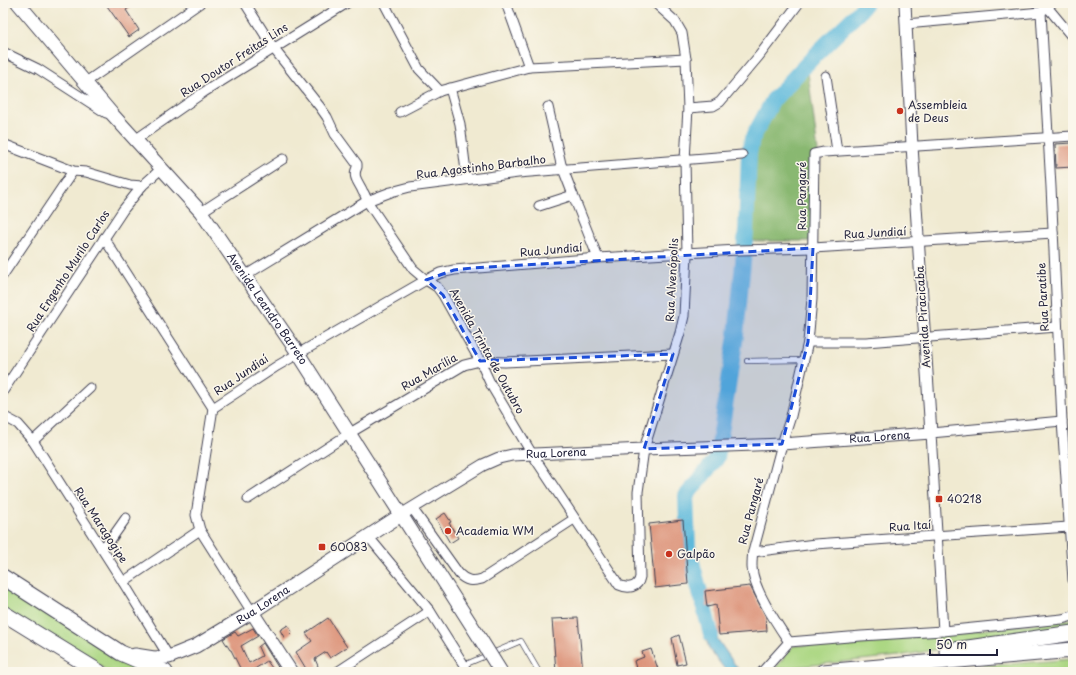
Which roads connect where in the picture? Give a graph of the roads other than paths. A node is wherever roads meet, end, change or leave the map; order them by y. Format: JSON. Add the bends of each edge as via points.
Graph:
{"nodes":[{"id":1,"x":19,"y":3,"type":"edge"},
{"id":2,"x":200,"y":3,"type":"edge"},
{"id":3,"x":245,"y":3,"type":"edge"},
{"id":4,"x":347,"y":3,"type":"edge"},
{"id":5,"x":384,"y":3,"type":"edge"},
{"id":6,"x":506,"y":3,"type":"edge"},
{"id":7,"x":655,"y":3,"type":"edge"},
{"id":8,"x":799,"y":3,"type":"edge"},
{"id":9,"x":905,"y":3,"type":"edge"},
{"id":10,"x":1046,"y":6,"type":"edge"},
{"id":11,"x":906,"y":24,"type":"junction"},
{"id":12,"x":1073,"y":38,"type":"edge"},
{"id":13,"x":274,"y":49,"type":"junction"},
{"id":14,"x":3,"y":52,"type":"edge"},
{"id":15,"x":686,"y":59,"type":"junction"},
{"id":16,"x":529,"y":67,"type":"junction"},
{"id":17,"x":826,"y":76,"type":"dead end"},
{"id":18,"x":86,"y":82,"type":"junction"},
{"id":19,"x":450,"y":88,"type":"junction"},
{"id":20,"x":440,"y":91,"type":"junction"},
{"id":21,"x":548,"y":107,"type":"dead end"},
{"id":22,"x":688,"y":108,"type":"junction"},
{"id":23,"x":400,"y":112,"type":"dead end"},
{"id":24,"x":112,"y":114,"type":"junction"},
{"id":25,"x":1073,"y":136,"type":"edge"},
{"id":26,"x":1048,"y":138,"type":"junction"},
{"id":27,"x":135,"y":140,"type":"junction"},
{"id":28,"x":4,"y":145,"type":"edge"},
{"id":29,"x":912,"y":146,"type":"junction"},
{"id":30,"x":837,"y":151,"type":"junction"},
{"id":31,"x":742,"y":155,"type":"dead end"},
{"id":32,"x":283,"y":160,"type":"dead end"},
{"id":33,"x":685,"y":160,"type":"junction"},
{"id":34,"x":161,"y":169,"type":"junction"},
{"id":35,"x":563,"y":170,"type":"junction"},
{"id":36,"x":73,"y":171,"type":"junction"},
{"id":37,"x":467,"y":179,"type":"junction"},
{"id":38,"x":142,"y":186,"type":"junction"},
{"id":39,"x":573,"y":195,"type":"junction"},
{"id":40,"x":367,"y":201,"type":"junction"},
{"id":41,"x":539,"y":206,"type":"dead end"},
{"id":42,"x":202,"y":212,"type":"junction"},
{"id":43,"x":1053,"y":233,"type":"junction"},
{"id":44,"x":104,"y":238,"type":"junction"},
{"id":45,"x":918,"y":242,"type":"junction"},
{"id":46,"x":813,"y":248,"type":"junction"},
{"id":47,"x":687,"y":254,"type":"junction"},
{"id":48,"x":598,"y":258,"type":"junction"},
{"id":49,"x":3,"y":275,"type":"edge"},
{"id":50,"x":246,"y":275,"type":"junction"},
{"id":51,"x":426,"y":280,"type":"junction"},
{"id":52,"x":1057,"y":327,"type":"junction"},
{"id":53,"x":924,"y":336,"type":"junction"},
{"id":54,"x":808,"y":342,"type":"junction"},
{"id":55,"x":298,"y":353,"type":"junction"},
{"id":56,"x":673,"y":354,"type":"junction"},
{"id":57,"x":804,"y":360,"type":"junction"},
{"id":58,"x":480,"y":361,"type":"junction"},
{"id":59,"x":747,"y":361,"type":"dead end"},
{"id":60,"x":90,"y":388,"type":"dead end"},
{"id":61,"x":3,"y":391,"type":"edge"},
{"id":62,"x":213,"y":408,"type":"junction"},
{"id":63,"x":3,"y":416,"type":"edge"},
{"id":64,"x":1062,"y":421,"type":"junction"},
{"id":65,"x":350,"y":433,"type":"junction"},
{"id":66,"x":931,"y":433,"type":"junction"},
{"id":67,"x":33,"y":441,"type":"junction"},
{"id":68,"x":782,"y":444,"type":"junction"},
{"id":69,"x":644,"y":448,"type":"junction"},
{"id":70,"x":532,"y":454,"type":"junction"},
{"id":71,"x":248,"y":499,"type":"dead end"},
{"id":72,"x":406,"y":512,"type":"junction"},
{"id":73,"x":126,"y":518,"type":"dead end"},
{"id":74,"x":574,"y":519,"type":"junction"},
{"id":75,"x":1070,"y":527,"type":"junction"},
{"id":76,"x":200,"y":530,"type":"junction"},
{"id":77,"x":368,"y":536,"type":"junction"},
{"id":78,"x":937,"y":536,"type":"junction"},
{"id":79,"x":101,"y":548,"type":"junction"},
{"id":80,"x":753,"y":552,"type":"junction"},
{"id":81,"x":3,"y":577,"type":"edge"},
{"id":82,"x":1073,"y":580,"type":"edge"},
{"id":83,"x":123,"y":582,"type":"junction"},
{"id":84,"x":635,"y":586,"type":"joint"},
{"id":85,"x":252,"y":612,"type":"junction"},
{"id":86,"x":430,"y":612,"type":"junction"},
{"id":87,"x":3,"y":613,"type":"edge"},
{"id":88,"x":1073,"y":616,"type":"edge"},
{"id":89,"x":943,"y":631,"type":"junction"},
{"id":90,"x":1073,"y":632,"type":"edge"},
{"id":91,"x":789,"y":642,"type":"junction"},
{"id":92,"x":108,"y":645,"type":"junction"},
{"id":93,"x":1073,"y":650,"type":"edge"},
{"id":94,"x":169,"y":657,"type":"junction"},
{"id":95,"x":465,"y":668,"type":"edge"},
{"id":96,"x":861,"y":668,"type":"junction"},
{"id":97,"x":99,"y":672,"type":"edge"},
{"id":98,"x":165,"y":672,"type":"edge"},
{"id":99,"x":291,"y":672,"type":"edge"},
{"id":100,"x":337,"y":672,"type":"edge"},
{"id":101,"x":501,"y":672,"type":"edge"},
{"id":102,"x":539,"y":672,"type":"edge"},
{"id":103,"x":762,"y":672,"type":"edge"},
{"id":104,"x":823,"y":672,"type":"edge"}],
"edges":[{"from":1,"to":18,"type":"main road","name":"Avenida Leandro Barreto"},
{"from":2,"to":18,"type":"street"},
{"from":3,"to":13,"type":"street","name":"Avenida Trinta de Outubro"},
{"from":4,"to":13,"type":"street","name":"Rua Doutor Freitas Lins"},
{"from":5,"to":20,"type":"street","via":[[419,69]]},
{"from":6,"to":16,"type":"street"},
{"from":7,"to":15,"type":"street","name":"Rua Alvenópolis","via":[[675,21],[682,34]]},
{"from":8,"to":22,"type":"street","via":[[720,102],[713,106]]},
{"from":9,"to":11,"type":"street","name":"Avenida Piracicaba"},
{"from":10,"to":11,"type":"street"},
{"from":10,"to":12,"type":"street"},
{"from":10,"to":26,"type":"street","name":"Rua Paratibe"},
{"from":11,"to":29,"type":"street","name":"Avenida Piracicaba"},
{"from":13,"to":27,"type":"street","name":"Rua Doutor Freitas Lins","via":[[204,92]]},
{"from":13,"to":40,"type":"street","name":"Avenida Trinta de Outubro","via":[[320,106],[335,134],[356,164],[355,179]]},
{"from":14,"to":24,"type":"street","via":[[38,69],[106,113]]},
{"from":15,"to":16,"type":"street"},
{"from":15,"to":22,"type":"street","name":"Rua Alvenópolis"},
{"from":16,"to":19,"type":"street"},
{"from":17,"to":30,"type":"street"},
{"from":18,"to":24,"type":"main road","name":"Avenida Leandro Barreto"},
{"from":19,"to":20,"type":"street"},
{"from":19,"to":37,"type":"street","via":[[460,124]]},
{"from":20,"to":23,"type":"street"},
{"from":21,"to":35,"type":"street"},
{"from":22,"to":33,"type":"street","name":"Rua Alvenópolis"},
{"from":24,"to":27,"type":"main road","name":"Avenida Leandro Barreto"},
{"from":25,"to":26,"type":"street"},
{"from":26,"to":29,"type":"street"},
{"from":26,"to":43,"type":"street","name":"Rua Paratibe"},
{"from":27,"to":34,"type":"main road","name":"Avenida Leandro Barreto"},
{"from":28,"to":36,"type":"street"},
{"from":29,"to":30,"type":"street"},
{"from":29,"to":45,"type":"street","name":"Avenida Piracicaba"},
{"from":30,"to":46,"type":"street","name":"Rua Pangaré","via":[[816,153],[814,157]]},
{"from":31,"to":33,"type":"street","name":"Rua Agostinho Barbalho"},
{"from":32,"to":42,"type":"street"},
{"from":33,"to":35,"type":"street","name":"Rua Agostinho Barbalho"},
{"from":33,"to":47,"type":"street","name":"Rua Alvenópolis"},
{"from":34,"to":38,"type":"street","name":"Rua Engenho Murilo Carlos"},
{"from":34,"to":42,"type":"main road","name":"Avenida Leandro Barreto"},
{"from":35,"to":37,"type":"street","name":"Rua Agostinho Barbalho"},
{"from":35,"to":39,"type":"street"},
{"from":36,"to":38,"type":"street"},
{"from":36,"to":49,"type":"street"},
{"from":37,"to":40,"type":"street","name":"Rua Agostinho Barbalho","via":[[410,187]]},
{"from":38,"to":44,"type":"street","name":"Rua Engenho Murilo Carlos"},
{"from":39,"to":41,"type":"street"},
{"from":39,"to":48,"type":"street"},
{"from":40,"to":50,"type":"street","name":"Rua Agostinho Barbalho"},
{"from":40,"to":51,"type":"street","name":"Avenida Trinta de Outubro","via":[[413,269]]},
{"from":42,"to":50,"type":"main road","name":"Avenida Leandro Barreto"},
{"from":43,"to":45,"type":"street","name":"Rua Jundiaí"},
{"from":43,"to":52,"type":"street","name":"Rua Paratibe"},
{"from":44,"to":61,"type":"street","name":"Rua Engenho Murilo Carlos"},
{"from":44,"to":62,"type":"street"},
{"from":45,"to":46,"type":"street","name":"Rua Jundiaí"},
{"from":45,"to":53,"type":"street","name":"Avenida Piracicaba"},
{"from":46,"to":47,"type":"street","name":"Rua Jundiaí"},
{"from":46,"to":54,"type":"street","name":"Rua Pangaré"},
{"from":47,"to":48,"type":"street","name":"Rua Jundiaí"},
{"from":47,"to":56,"type":"street","name":"Rua Alvenópolis","via":[[684,316]]},
{"from":48,"to":51,"type":"street","name":"Rua Jundiaí","via":[[454,270]]},
{"from":50,"to":55,"type":"main road","name":"Avenida Leandro Barreto"},
{"from":51,"to":55,"type":"street","name":"Rua Jundiaí"},
{"from":51,"to":58,"type":"street","name":"Avenida Trinta de Outubro","via":[[444,295]]},
{"from":52,"to":53,"type":"street"},
{"from":52,"to":64,"type":"street","name":"Rua Paratibe"},
{"from":53,"to":54,"type":"street","via":[[866,342]]},
{"from":53,"to":66,"type":"street","name":"Avenida Piracicaba"},
{"from":54,"to":57,"type":"street","name":"Rua Pangaré"},
{"from":55,"to":62,"type":"street","name":"Rua Jundiaí"},
{"from":55,"to":65,"type":"main road","name":"Avenida Leandro Barreto"},
{"from":56,"to":58,"type":"street","name":"Rua Marília"},
{"from":56,"to":69,"type":"street","name":"Rua Alvenópolis"},
{"from":57,"to":59,"type":"lane"},
{"from":57,"to":68,"type":"street","name":"Rua Pangaré"},
{"from":58,"to":65,"type":"street","name":"Rua Marília","via":[[464,365]]},
{"from":58,"to":70,"type":"street","name":"Avenida Trinta de Outubro","via":[[491,385]]},
{"from":60,"to":67,"type":"street"},
{"from":62,"to":76,"type":"street","name":"Rua Jundiaí","via":[[196,515]]},
{"from":63,"to":67,"type":"street","name":"Rua Maragogipe","via":[[18,424]]},
{"from":64,"to":66,"type":"street","name":"Rua Lorena"},
{"from":64,"to":75,"type":"street","name":"Rua Paratibe"},
{"from":65,"to":71,"type":"street","name":"Rua Marília"},
{"from":65,"to":72,"type":"main road","name":"Avenida Leandro Barreto"},
{"from":66,"to":68,"type":"street","name":"Rua Lorena"},
{"from":66,"to":78,"type":"street","name":"Avenida Piracicaba"},
{"from":67,"to":79,"type":"street","name":"Rua Maragogipe"},
{"from":68,"to":69,"type":"street","name":"Rua Lorena"},
{"from":68,"to":80,"type":"street","name":"Rua Pangaré"},
{"from":69,"to":70,"type":"street","name":"Rua Lorena"},
{"from":69,"to":84,"type":"street","name":"Rua Alvenópolis","via":[[638,492],[640,577]]},
{"from":70,"to":72,"type":"street","name":"Rua Lorena","via":[[512,455],[483,465]]},
{"from":70,"to":74,"type":"street","name":"Avenida Trinta de Outubro"},
{"from":72,"to":74,"type":"street","via":[[459,574],[470,581],[482,578]]},
{"from":72,"to":77,"type":"main road","name":"Rua Lorena"},
{"from":72,"to":101,"type":"main road","name":"Avenida Leandro Barreto","bridge":true},
{"from":73,"to":79,"type":"street","via":[[109,542]]},
{"from":74,"to":84,"type":"street","name":"Avenida Trinta de Outubro","via":[[619,585]]},
{"from":75,"to":78,"type":"street","name":"Rua Itaí"},
{"from":75,"to":82,"type":"street","name":"Rua Paratibe"},
{"from":76,"to":83,"type":"street"},
{"from":76,"to":85,"type":"street"},
{"from":77,"to":85,"type":"main road","name":"Rua Lorena"},
{"from":77,"to":86,"type":"street"},
{"from":78,"to":80,"type":"street","name":"Rua Itaí","via":[[816,544]]},
{"from":78,"to":89,"type":"street","name":"Avenida Piracicaba"},
{"from":79,"to":83,"type":"street","name":"Rua Maragogipe"},
{"from":80,"to":91,"type":"street","name":"Rua Pangaré","via":[[752,569],[758,588],[772,618]]},
{"from":81,"to":92,"type":"highway"},
{"from":83,"to":94,"type":"street","name":"Rua Maragogipe"},
{"from":85,"to":94,"type":"main road","name":"Rua Lorena","via":[[196,646]]},
{"from":85,"to":99,"type":"main road"},
{"from":86,"to":95,"type":"street"},
{"from":86,"to":100,"type":"street"},
{"from":87,"to":97,"type":"highway"},
{"from":88,"to":89,"type":"street"},
{"from":89,"to":91,"type":"street"},
{"from":90,"to":96,"type":"highway"},
{"from":91,"to":103,"type":"street"},
{"from":92,"to":94,"type":"main road","name":"Rua Lorena","via":[[135,655]]},
{"from":92,"to":98,"type":"highway"},
{"from":93,"to":96,"type":"highway"},
{"from":95,"to":102,"type":"lane","via":[[521,641]]},
{"from":96,"to":104,"type":"highway"}]}
